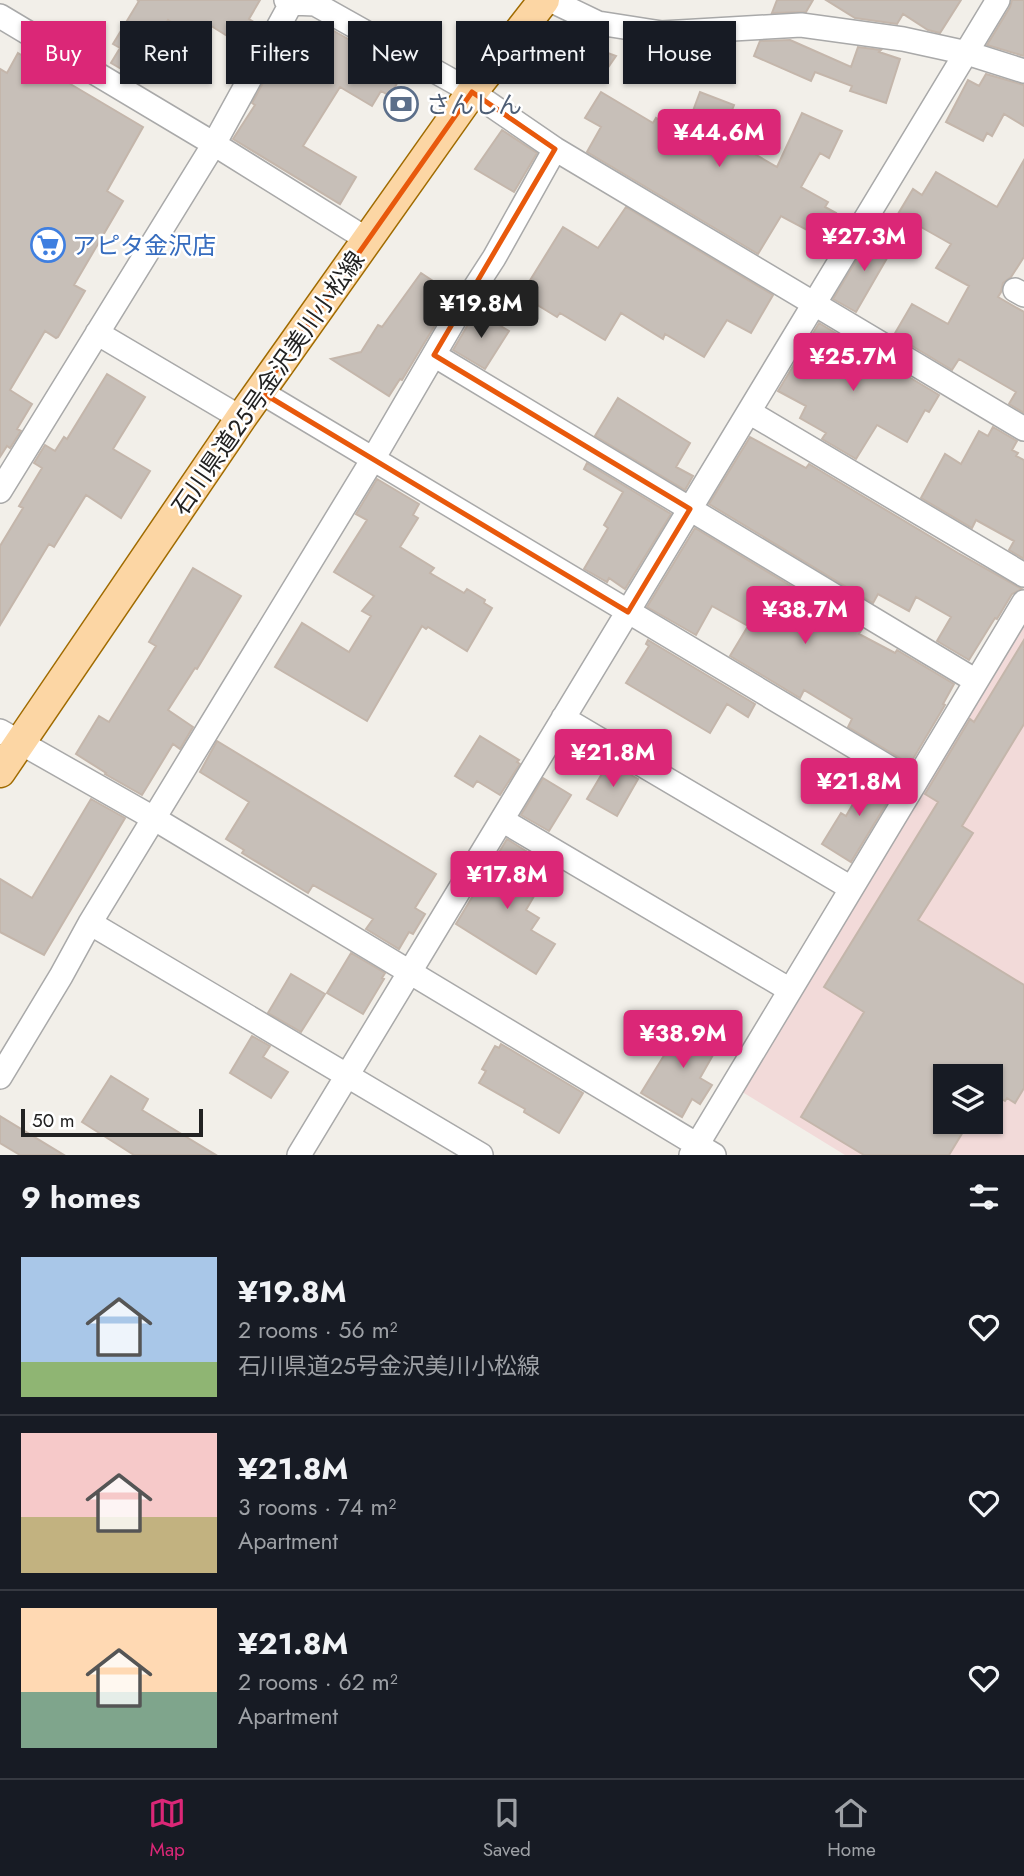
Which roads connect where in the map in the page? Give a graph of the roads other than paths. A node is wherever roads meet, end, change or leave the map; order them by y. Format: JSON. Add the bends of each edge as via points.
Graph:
{"nodes":[{"id":1,"x":544,"y":0,"type":"edge"},
{"id":2,"x":550,"y":0,"type":"edge"},
{"id":3,"x":998,"y":0,"type":"edge"},
{"id":4,"x":290,"y":1,"type":"edge"},
{"id":5,"x":0,"y":16,"type":"edge"},
{"id":6,"x":967,"y":53,"type":"junction"},
{"id":7,"x":1024,"y":71,"type":"edge"},
{"id":8,"x":472,"y":92,"type":"junction"},
{"id":9,"x":214,"y":144,"type":"junction"},
{"id":10,"x":555,"y":149,"type":"junction"},
{"id":11,"x":368,"y":240,"type":"junction"},
{"id":12,"x":815,"y":303,"type":"junction"},
{"id":13,"x":97,"y":333,"type":"junction"},
{"id":14,"x":434,"y":355,"type":"junction"},
{"id":15,"x":261,"y":392,"type":"junction"},
{"id":16,"x":749,"y":412,"type":"junction"},
{"id":17,"x":241,"y":418,"type":"junction"},
{"id":18,"x":1024,"y":429,"type":"edge"},
{"id":19,"x":373,"y":459,"type":"junction"},
{"id":20,"x":0,"y":491,"type":"edge"},
{"id":21,"x":690,"y":509,"type":"junction"},
{"id":22,"x":1024,"y":575,"type":"edge"},
{"id":23,"x":1024,"y":602,"type":"edge"},
{"id":24,"x":628,"y":612,"type":"junction"},
{"id":25,"x":976,"y":681,"type":"junction"},
{"id":26,"x":563,"y":718,"type":"junction"},
{"id":27,"x":10,"y":737,"type":"edge"},
{"id":28,"x":0,"y":772,"type":"edge"},
{"id":29,"x":915,"y":783,"type":"junction"},
{"id":30,"x":155,"y":819,"type":"junction"},
{"id":31,"x":502,"y":820,"type":"junction"},
{"id":32,"x":851,"y":888,"type":"junction"},
{"id":33,"x":90,"y":923,"type":"junction"},
{"id":34,"x":410,"y":972,"type":"junction"},
{"id":35,"x":790,"y":990,"type":"junction"},
{"id":36,"x":347,"y":1075,"type":"junction"},
{"id":37,"x":0,"y":1077,"type":"edge"},
{"id":38,"x":701,"y":1152,"type":"edge"},
{"id":39,"x":299,"y":1155,"type":"edge"},
{"id":40,"x":481,"y":1155,"type":"edge"}],
"edges":[{"from":1,"to":8,"type":"main road","name":"石川県道25号金沢美川小松線"},
{"from":2,"to":6,"type":"street","via":[[598,23],[662,33],[801,26],[903,39]]},
{"from":3,"to":6,"type":"street"},
{"from":4,"to":8,"type":"street","via":[[315,5]]},
{"from":4,"to":9,"type":"street"},
{"from":5,"to":9,"type":"street"},
{"from":6,"to":7,"type":"street"},
{"from":6,"to":12,"type":"street"},
{"from":8,"to":10,"type":"street"},
{"from":8,"to":11,"type":"main road","name":"石川県道25号金沢美川小松線"},
{"from":9,"to":11,"type":"street"},
{"from":9,"to":13,"type":"street"},
{"from":10,"to":12,"type":"street"},
{"from":10,"to":14,"type":"street"},
{"from":11,"to":15,"type":"main road","name":"石川県道25号金沢美川小松線"},
{"from":12,"to":16,"type":"street"},
{"from":12,"to":18,"type":"street"},
{"from":13,"to":17,"type":"street"},
{"from":13,"to":20,"type":"street"},
{"from":14,"to":19,"type":"street"},
{"from":14,"to":21,"type":"street"},
{"from":15,"to":17,"type":"main road","name":"石川県道25号金沢美川小松線"},
{"from":15,"to":19,"type":"street"},
{"from":16,"to":21,"type":"street"},
{"from":16,"to":22,"type":"street"},
{"from":17,"to":27,"type":"main road","name":"石川県道25号金沢美川小松線"},
{"from":19,"to":24,"type":"street"},
{"from":19,"to":30,"type":"street"},
{"from":21,"to":24,"type":"street"},
{"from":21,"to":25,"type":"street"},
{"from":23,"to":25,"type":"street"},
{"from":24,"to":26,"type":"street"},
{"from":24,"to":29,"type":"street"},
{"from":25,"to":29,"type":"street"},
{"from":26,"to":31,"type":"street"},
{"from":26,"to":32,"type":"street"},
{"from":27,"to":28,"type":"main road","name":"石川県道25号金沢美川小松線"},
{"from":27,"to":30,"type":"street"},
{"from":29,"to":32,"type":"street"},
{"from":30,"to":33,"type":"street"},
{"from":30,"to":34,"type":"street"},
{"from":31,"to":34,"type":"street"},
{"from":31,"to":35,"type":"street"},
{"from":32,"to":35,"type":"street"},
{"from":33,"to":36,"type":"street"},
{"from":33,"to":37,"type":"street"},
{"from":34,"to":36,"type":"street"},
{"from":34,"to":38,"type":"street"},
{"from":35,"to":38,"type":"street"},
{"from":36,"to":39,"type":"street"},
{"from":36,"to":40,"type":"street"}]}
